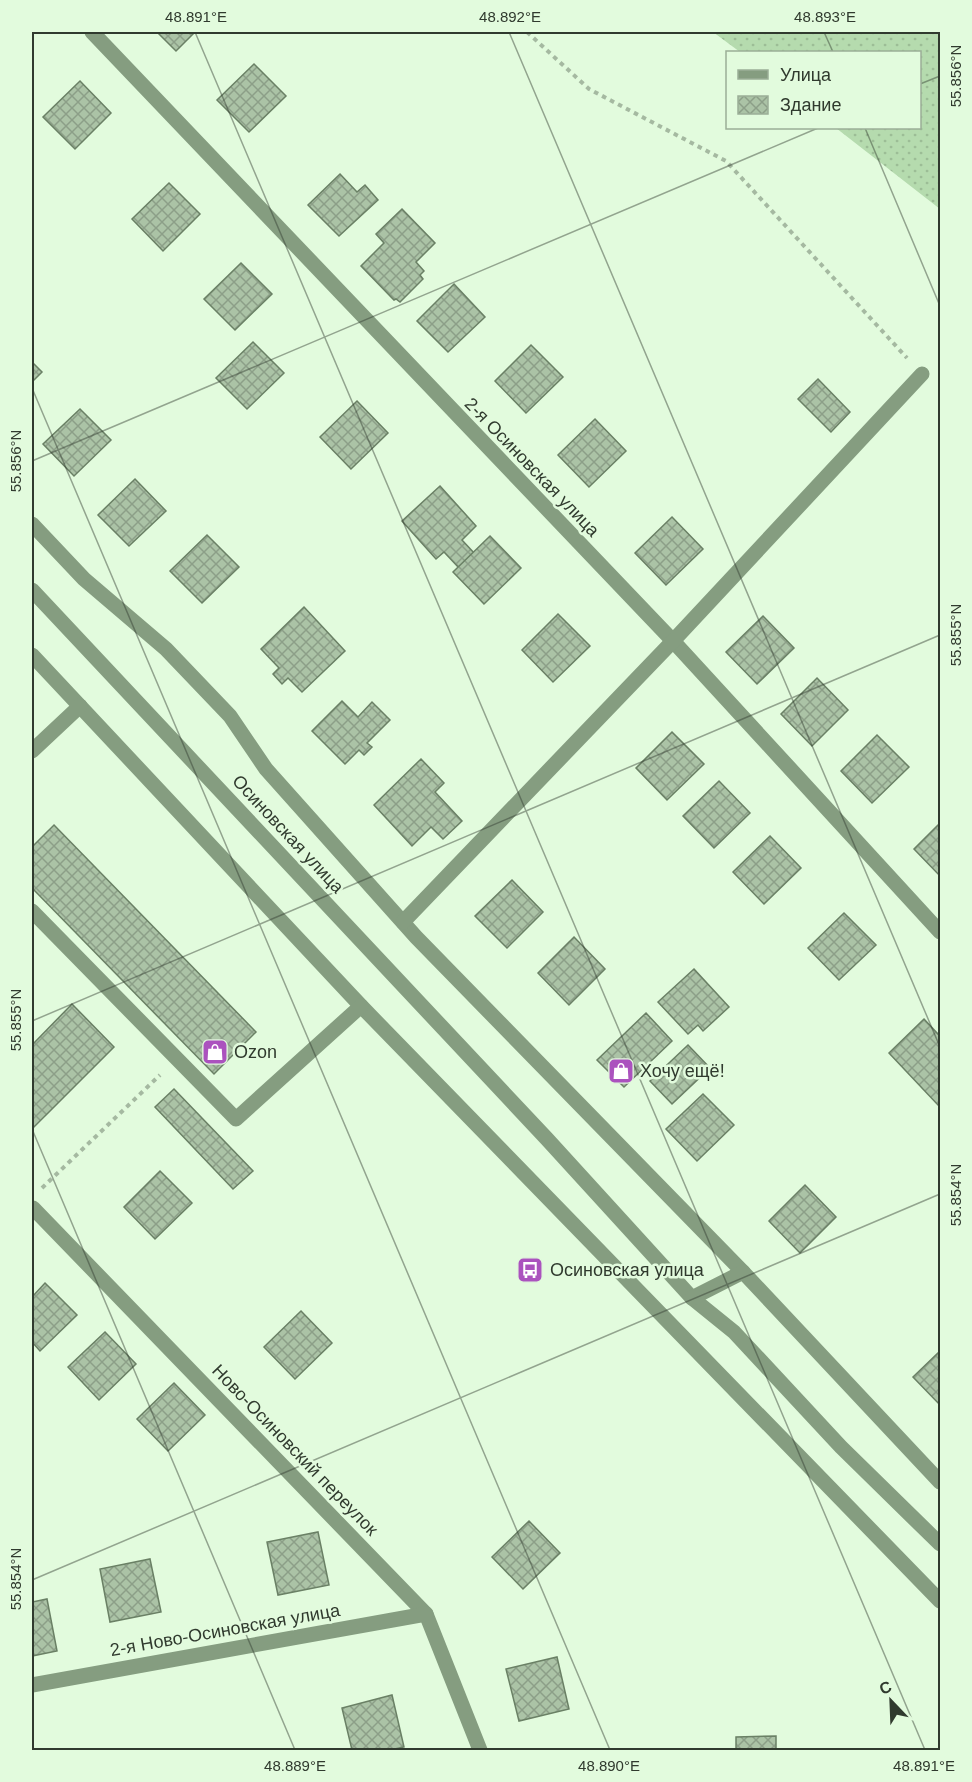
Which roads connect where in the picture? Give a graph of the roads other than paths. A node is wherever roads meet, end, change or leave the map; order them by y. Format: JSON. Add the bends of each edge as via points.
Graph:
{"nodes":[{"id":1,"x":92,"y":32,"type":"edge"},
{"id":2,"x":922,"y":374,"type":"road end"},
{"id":3,"x":32,"y":524,"type":"edge"},
{"id":4,"x":32,"y":590,"type":"edge"},
{"id":5,"x":673,"y":641,"type":"junction"},
{"id":6,"x":32,"y":655,"type":"edge"},
{"id":7,"x":80,"y":706,"type":"junction"},
{"id":8,"x":32,"y":751,"type":"edge"},
{"id":9,"x":35,"y":922,"type":"edge"},
{"id":10,"x":403,"y":922,"type":"junction"},
{"id":11,"x":940,"y":932,"type":"edge"},
{"id":12,"x":361,"y":1006,"type":"junction"},
{"id":13,"x":32,"y":1209,"type":"edge"},
{"id":14,"x":743,"y":1272,"type":"junction"},
{"id":15,"x":692,"y":1298,"type":"junction"},
{"id":16,"x":940,"y":1482,"type":"edge"},
{"id":17,"x":940,"y":1544,"type":"edge"},
{"id":18,"x":940,"y":1601,"type":"edge"},
{"id":19,"x":426,"y":1614,"type":"junction"},
{"id":20,"x":32,"y":1685,"type":"edge"},
{"id":21,"x":480,"y":1750,"type":"edge"}],
"edges":[{"from":1,"to":5,"type":"street","name":"2-я Осиновская улица"},
{"from":2,"to":5,"type":"street"},
{"from":3,"to":10,"type":"street","via":[[84,579],[166,649],[230,716],[266,769]]},
{"from":4,"to":15,"type":"street","name":"Осиновская улица"},
{"from":5,"to":10,"type":"street"},
{"from":5,"to":11,"type":"street","name":"2-я Осиновская улица"},
{"from":6,"to":7,"type":"street"},
{"from":7,"to":8,"type":"street"},
{"from":7,"to":12,"type":"street"},
{"from":9,"to":12,"type":"street","via":[[236,1119]]},
{"from":10,"to":14,"type":"street"},
{"from":12,"to":18,"type":"street"},
{"from":13,"to":19,"type":"street","name":"Ново-Осиновский переулок"},
{"from":14,"to":15,"type":"street"},
{"from":14,"to":16,"type":"street"},
{"from":15,"to":17,"type":"street","name":"Осиновская улица","via":[[734,1332],[841,1447]]},
{"from":19,"to":20,"type":"street","name":"2-я Ново-Осиновская улица"},
{"from":19,"to":21,"type":"street","name":"Ново-Осиновский переулок"}]}
